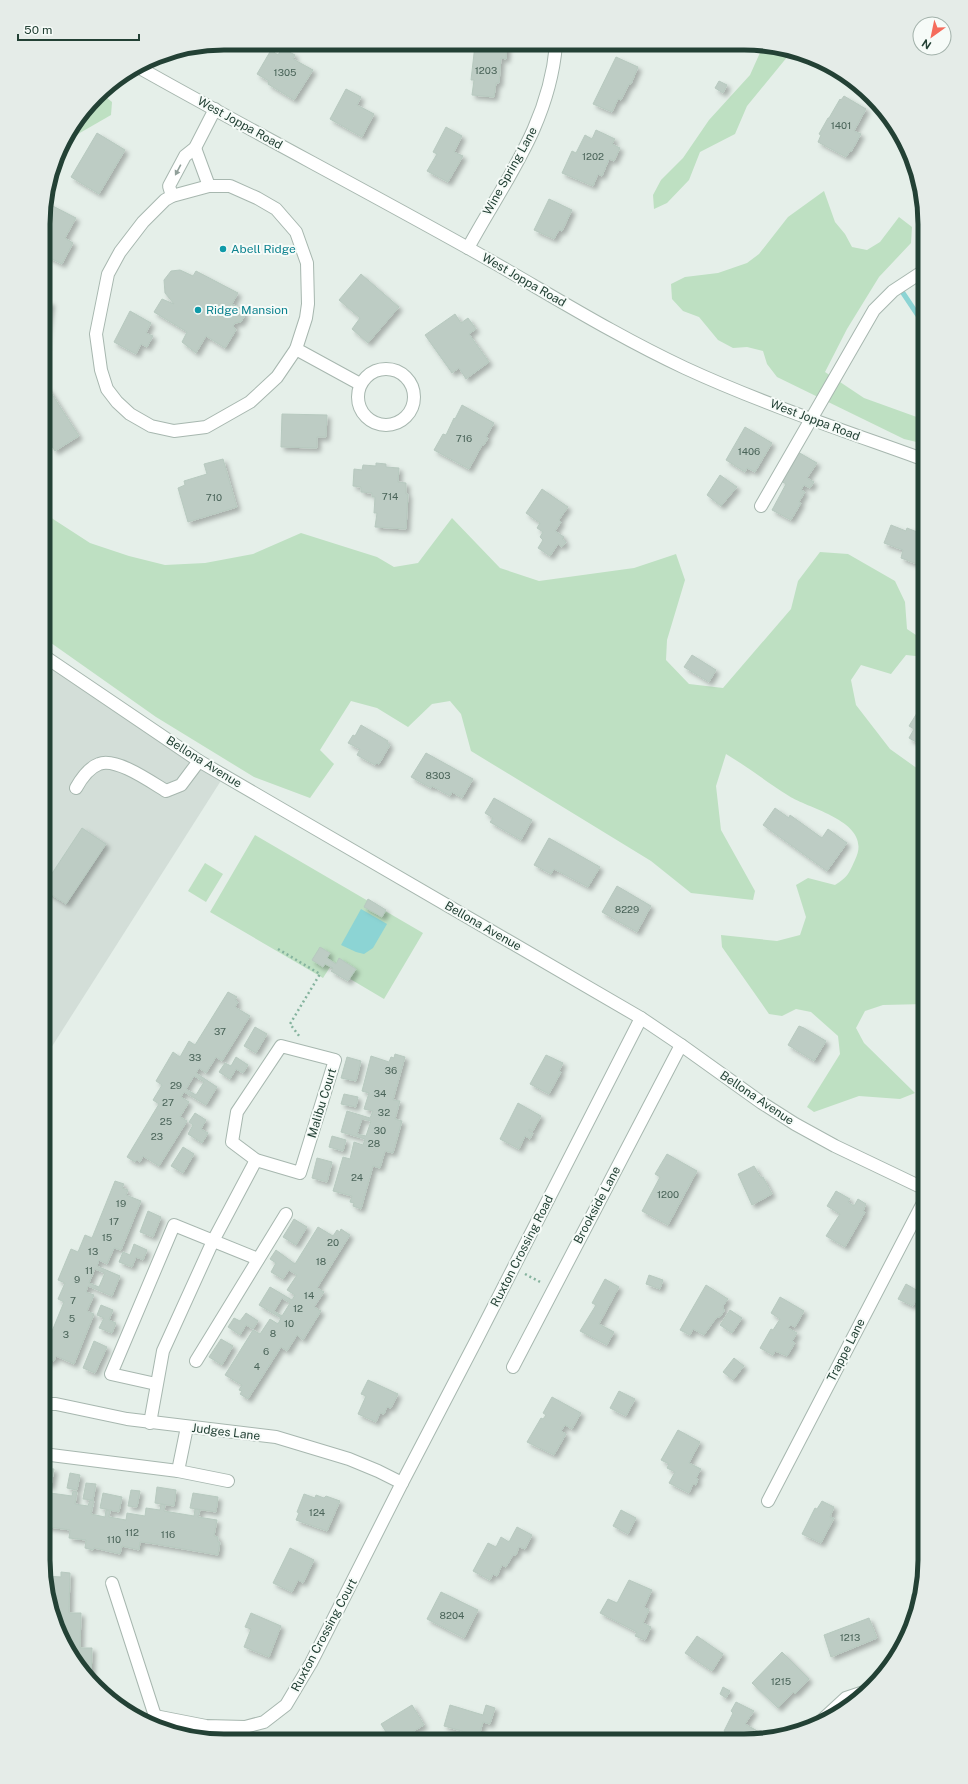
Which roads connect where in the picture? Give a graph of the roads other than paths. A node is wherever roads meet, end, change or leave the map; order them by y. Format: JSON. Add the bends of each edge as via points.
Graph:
{"nodes":[{"id":1,"x":555,"y":50,"type":"edge"},
{"id":2,"x":143,"y":70,"type":"edge"},
{"id":3,"x":215,"y":109,"type":"junction"},
{"id":4,"x":195,"y":148,"type":"junction"},
{"id":5,"x":209,"y":186,"type":"junction"},
{"id":6,"x":172,"y":196,"type":"junction"},
{"id":7,"x":468,"y":248,"type":"junction"},
{"id":8,"x":918,"y":274,"type":"edge"},
{"id":9,"x":296,"y":349,"type":"junction"},
{"id":10,"x":360,"y":384,"type":"junction"},
{"id":11,"x":812,"y":419,"type":"junction"},
{"id":12,"x":918,"y":457,"type":"edge"},
{"id":13,"x":760,"y":506,"type":"dead end"},
{"id":14,"x":50,"y":660,"type":"edge"},
{"id":15,"x":199,"y":761,"type":"junction"},
{"id":16,"x":76,"y":788,"type":"dead end"},
{"id":17,"x":641,"y":1018,"type":"junction"},
{"id":18,"x":681,"y":1045,"type":"junction"},
{"id":19,"x":256,"y":1160,"type":"junction"},
{"id":20,"x":918,"y":1186,"type":"edge"},
{"id":21,"x":918,"y":1212,"type":"edge"},
{"id":22,"x":286,"y":1214,"type":"dead end"},
{"id":23,"x":213,"y":1241,"type":"junction"},
{"id":24,"x":258,"y":1259,"type":"junction"},
{"id":25,"x":196,"y":1361,"type":"dead end"},
{"id":26,"x":514,"y":1367,"type":"dead end"},
{"id":27,"x":156,"y":1384,"type":"junction"},
{"id":28,"x":50,"y":1405,"type":"edge"},
{"id":29,"x":150,"y":1423,"type":"junction"},
{"id":30,"x":187,"y":1427,"type":"junction"},
{"id":31,"x":50,"y":1455,"type":"edge"},
{"id":32,"x":178,"y":1471,"type":"junction"},
{"id":33,"x":228,"y":1481,"type":"dead end"},
{"id":34,"x":402,"y":1483,"type":"junction"},
{"id":35,"x":768,"y":1501,"type":"dead end"},
{"id":36,"x":112,"y":1583,"type":"dead end"},
{"id":37,"x":853,"y":1696,"type":"edge"},
{"id":38,"x":834,"y":1709,"type":"edge"},
{"id":39,"x":150,"y":1718,"type":"edge"},
{"id":40,"x":156,"y":1721,"type":"edge"}],
"edges":[{"from":1,"to":7,"type":"street","name":"Wine Spring Lane","via":[[551,86],[535,128]]},
{"from":2,"to":3,"type":"street","name":"West Joppa Road"},
{"from":3,"to":4,"type":"street"},
{"from":3,"to":7,"type":"street","name":"West Joppa Road"},
{"from":4,"to":5,"type":"street"},
{"from":4,"to":6,"type":"street","one_way":true,"via":[[185,156],[169,186]]},
{"from":5,"to":6,"type":"street"},
{"from":5,"to":9,"type":"street","via":[[230,186],[257,198],[276,209],[296,232],[307,262],[308,304]]},
{"from":6,"to":9,"type":"street","via":[[142,222],[120,252],[107,278],[96,334],[101,370],[107,388],[117,402],[130,414],[151,426],[174,431],[206,427],[250,402],[277,377]]},
{"from":7,"to":11,"type":"street","name":"West Joppa Road","via":[[669,360]]},
{"from":8,"to":11,"type":"street","via":[[893,291],[874,310]]},
{"from":9,"to":10,"type":"street"},
{"from":10,"to":10,"type":"street","via":[[358,402],[361,410],[367,418],[375,422],[384,425],[397,422],[408,414],[413,406],[412,387],[408,379],[397,371],[383,368],[374,371]]},
{"from":11,"to":12,"type":"street","name":"West Joppa Road"},
{"from":11,"to":13,"type":"street"},
{"from":14,"to":15,"type":"street","name":"Bellona Avenue"},
{"from":15,"to":16,"type":"street","via":[[181,785],[166,791],[118,764],[99,763],[84,775]]},
{"from":15,"to":17,"type":"street","name":"Bellona Avenue"},
{"from":17,"to":18,"type":"street","name":"Bellona Avenue"},
{"from":17,"to":34,"type":"street","name":"Ruxton Crossing Road"},
{"from":18,"to":20,"type":"street","name":"Bellona Avenue","via":[[795,1124]]},
{"from":18,"to":26,"type":"street","name":"Brookside Lane"},
{"from":19,"to":19,"type":"street","name":"Malibu Court","via":[[232,1142],[237,1112],[281,1046],[335,1060],[300,1173]]},
{"from":19,"to":23,"type":"street"},
{"from":21,"to":35,"type":"street","name":"Trappe Lane"},
{"from":22,"to":24,"type":"street"},
{"from":23,"to":24,"type":"street"},
{"from":23,"to":27,"type":"street","via":[[163,1351]]},
{"from":23,"to":27,"type":"street","via":[[174,1225],[111,1374]]},
{"from":24,"to":25,"type":"street"},
{"from":27,"to":29,"type":"street"},
{"from":28,"to":29,"type":"street","name":"Judges Lane"},
{"from":29,"to":30,"type":"street","name":"Judges Lane"},
{"from":30,"to":32,"type":"street"},
{"from":30,"to":34,"type":"street","name":"Judges Lane","via":[[276,1437],[349,1459]]},
{"from":31,"to":32,"type":"street"},
{"from":32,"to":33,"type":"street"},
{"from":34,"to":40,"type":"street","name":"Ruxton Crossing Court","via":[[311,1663],[286,1705],[264,1722],[245,1727]]},
{"from":36,"to":39,"type":"street"},
{"from":37,"to":38,"type":"street","via":[[846,1698]]}]}
